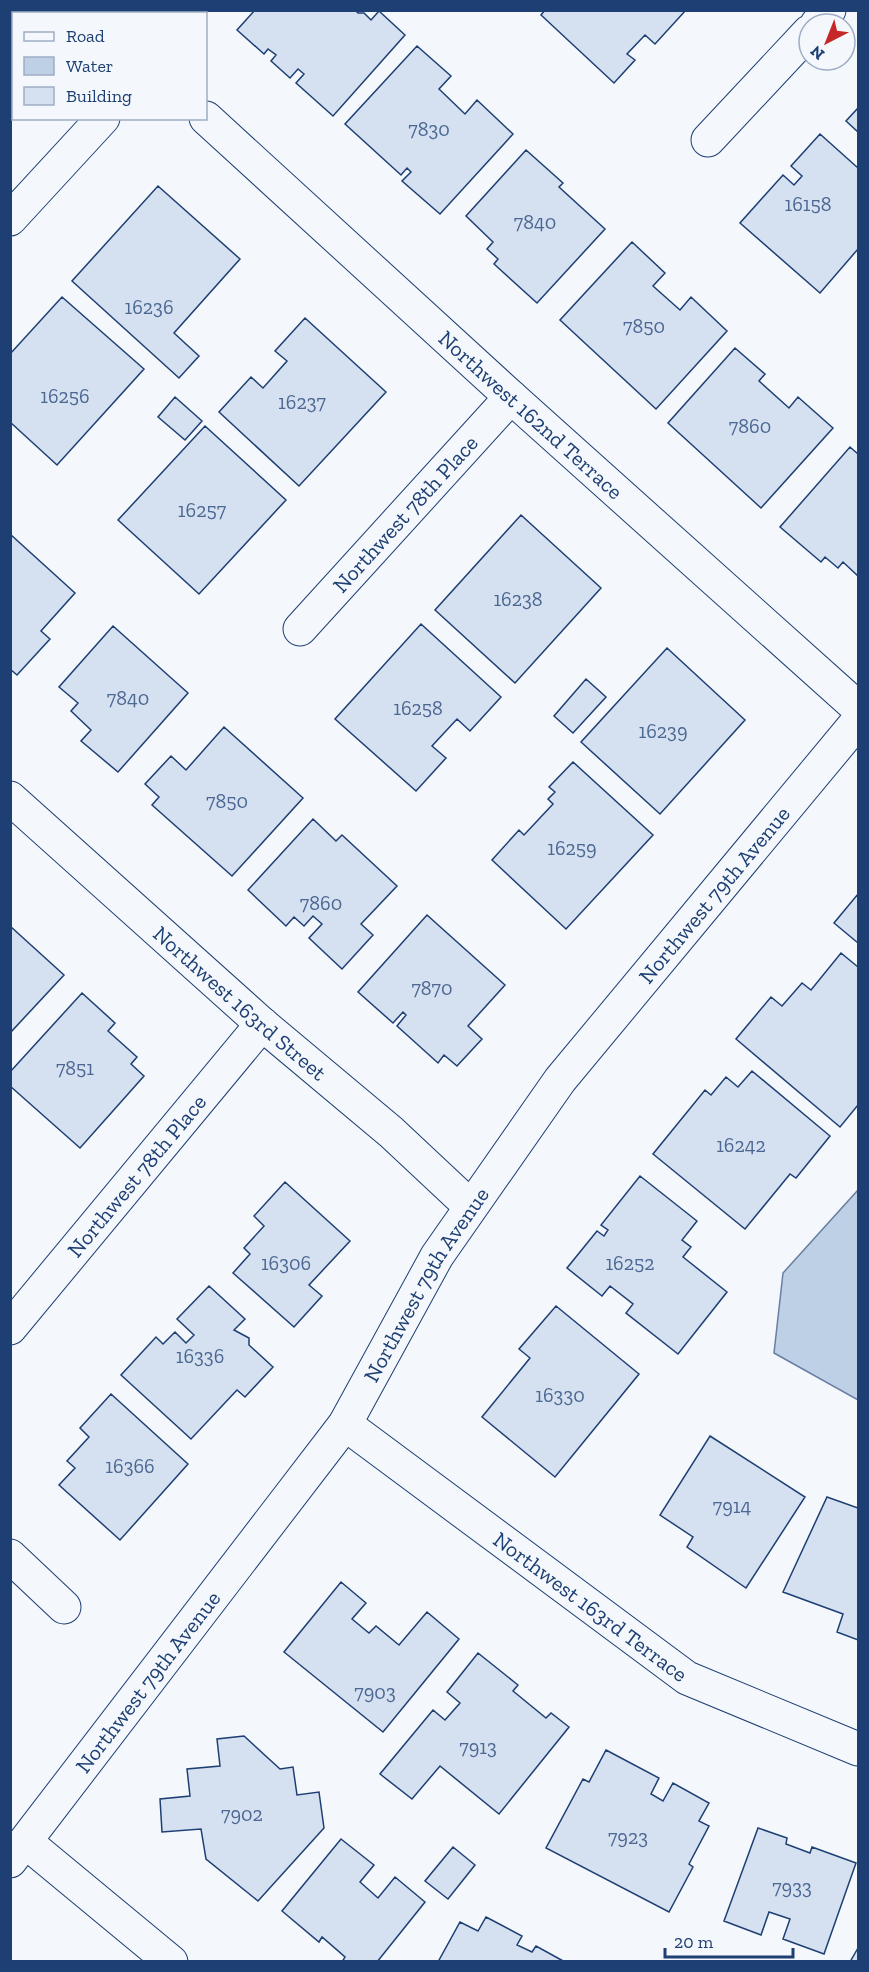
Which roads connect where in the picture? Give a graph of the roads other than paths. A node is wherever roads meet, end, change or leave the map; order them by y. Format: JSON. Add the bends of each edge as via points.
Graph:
{"nodes":[{"id":1,"x":797,"y":45,"type":"edge"},
{"id":2,"x":207,"y":119,"type":"edge"},
{"id":3,"x":101,"y":120,"type":"edge"},
{"id":4,"x":708,"y":140,"type":"dead end"},
{"id":5,"x":10,"y":219,"type":"edge"},
{"id":6,"x":511,"y":397,"type":"junction"},
{"id":7,"x":300,"y":630,"type":"dead end"},
{"id":8,"x":858,"y":708,"type":"edge"},
{"id":9,"x":858,"y":721,"type":"edge"},
{"id":10,"x":10,"y":798,"type":"edge"},
{"id":11,"x":262,"y":1024,"type":"junction"},
{"id":12,"x":470,"y":1206,"type":"junction"},
{"id":13,"x":10,"y":1328,"type":"edge"},
{"id":14,"x":345,"y":1424,"type":"junction"},
{"id":15,"x":10,"y":1556,"type":"edge"},
{"id":16,"x":64,"y":1607,"type":"dead end"},
{"id":17,"x":858,"y":1749,"type":"edge"},
{"id":18,"x":18,"y":1851,"type":"edge"},
{"id":19,"x":171,"y":1962,"type":"edge"}],
"edges":[{"from":1,"to":4,"type":"street"},
{"from":2,"to":6,"type":"street","name":"Northwest 162nd Terrace"},
{"from":3,"to":5,"type":"street"},
{"from":6,"to":7,"type":"street","name":"Northwest 78th Place"},
{"from":6,"to":8,"type":"street","name":"Northwest 162nd Terrace"},
{"from":9,"to":12,"type":"street","name":"Northwest 79th Avenue","via":[[560,1080]]},
{"from":10,"to":11,"type":"street","name":"Northwest 163rd Street"},
{"from":11,"to":12,"type":"street","name":"Northwest 163rd Street","via":[[391,1132]]},
{"from":11,"to":13,"type":"street","name":"Northwest 78th Place"},
{"from":12,"to":14,"type":"street","name":"Northwest 79th Avenue","via":[[437,1256]]},
{"from":14,"to":17,"type":"street","name":"Northwest 163rd Terrace","via":[[687,1678]]},
{"from":14,"to":18,"type":"street","name":"Northwest 79th Avenue"},
{"from":15,"to":16,"type":"street"},
{"from":18,"to":19,"type":"street"}]}
